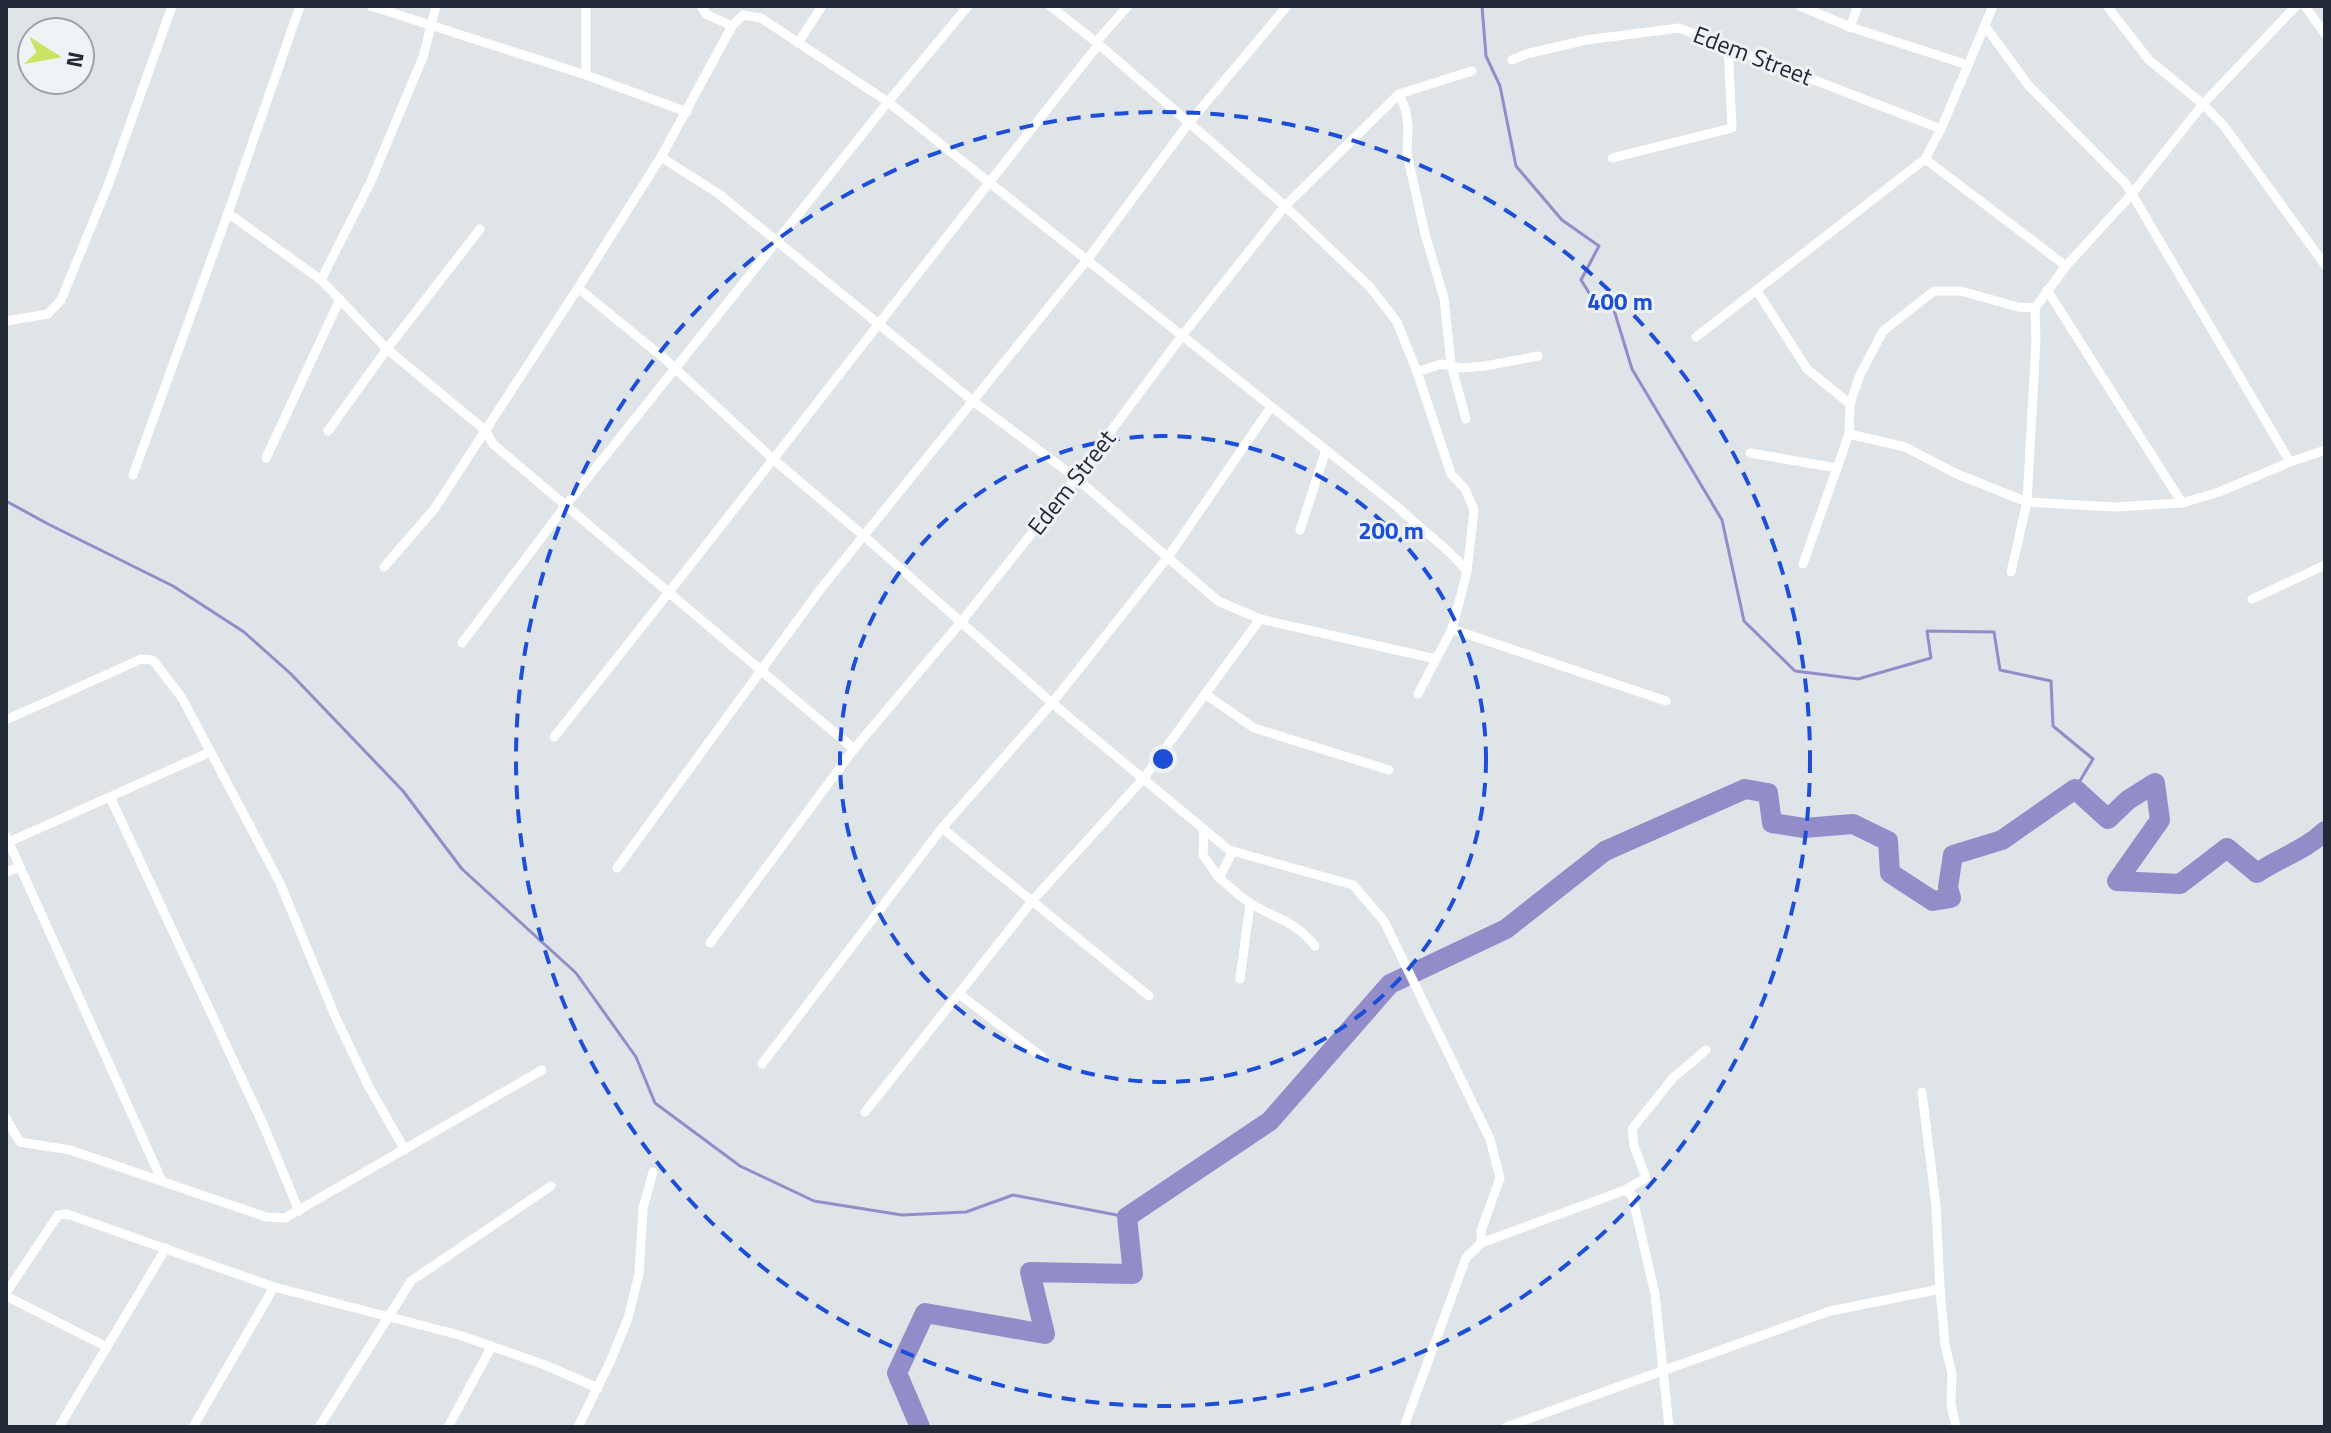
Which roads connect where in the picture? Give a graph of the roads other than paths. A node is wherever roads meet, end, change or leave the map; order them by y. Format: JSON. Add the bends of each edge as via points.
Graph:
{"nodes":[{"id":1,"x":172,"y":6,"type":"edge"},
{"id":2,"x":300,"y":6,"type":"edge"},
{"id":3,"x":371,"y":6,"type":"edge"},
{"id":4,"x":436,"y":6,"type":"edge"},
{"id":5,"x":586,"y":6,"type":"edge"},
{"id":6,"x":701,"y":6,"type":"edge"},
{"id":7,"x":822,"y":6,"type":"edge"},
{"id":8,"x":968,"y":6,"type":"edge"},
{"id":9,"x":1050,"y":6,"type":"edge"},
{"id":10,"x":1128,"y":6,"type":"edge"},
{"id":11,"x":1287,"y":6,"type":"edge"},
{"id":12,"x":1800,"y":6,"type":"edge"},
{"id":13,"x":1858,"y":6,"type":"edge"},
{"id":14,"x":1993,"y":6,"type":"edge"},
{"id":15,"x":2107,"y":6,"type":"edge"},
{"id":16,"x":2296,"y":6,"type":"edge"},
{"id":17,"x":2305,"y":6,"type":"edge"},
{"id":18,"x":430,"y":26,"type":"junction"},
{"id":19,"x":732,"y":26,"type":"junction"},
{"id":20,"x":1985,"y":26,"type":"junction"},
{"id":21,"x":1850,"y":27,"type":"junction"},
{"id":22,"x":2325,"y":34,"type":"edge"},
{"id":23,"x":798,"y":43,"type":"junction"},
{"id":24,"x":1097,"y":43,"type":"junction"},
{"id":25,"x":1728,"y":45,"type":"junction"},
{"id":26,"x":1512,"y":60,"type":"dead end"},
{"id":27,"x":1968,"y":65,"type":"junction"},
{"id":28,"x":1472,"y":71,"type":"dead end"},
{"id":29,"x":586,"y":75,"type":"junction"},
{"id":30,"x":1399,"y":94,"type":"junction"},
{"id":31,"x":888,"y":102,"type":"junction"},
{"id":32,"x":2203,"y":104,"type":"junction"},
{"id":33,"x":687,"y":112,"type":"junction"},
{"id":34,"x":1188,"y":124,"type":"junction"},
{"id":35,"x":1941,"y":129,"type":"junction"},
{"id":36,"x":661,"y":157,"type":"junction"},
{"id":37,"x":1612,"y":158,"type":"dead end"},
{"id":38,"x":1925,"y":159,"type":"junction"},
{"id":39,"x":988,"y":182,"type":"junction"},
{"id":40,"x":2131,"y":195,"type":"junction"},
{"id":41,"x":1285,"y":206,"type":"junction"},
{"id":42,"x":228,"y":213,"type":"junction"},
{"id":43,"x":480,"y":229,"type":"dead end"},
{"id":44,"x":777,"y":241,"type":"junction"},
{"id":45,"x":1087,"y":260,"type":"junction"},
{"id":46,"x":2325,"y":265,"type":"edge"},
{"id":47,"x":2066,"y":266,"type":"junction"},
{"id":48,"x":321,"y":280,"type":"junction"},
{"id":49,"x":578,"y":288,"type":"junction"},
{"id":50,"x":2047,"y":290,"type":"junction"},
{"id":51,"x":1757,"y":291,"type":"junction"},
{"id":52,"x":340,"y":299,"type":"junction"},
{"id":53,"x":2035,"y":308,"type":"junction"},
{"id":54,"x":6,"y":321,"type":"edge"},
{"id":55,"x":879,"y":324,"type":"junction"},
{"id":56,"x":1181,"y":337,"type":"junction"},
{"id":57,"x":1696,"y":337,"type":"dead end"},
{"id":58,"x":387,"y":349,"type":"junction"},
{"id":59,"x":1538,"y":356,"type":"dead end"},
{"id":60,"x":1451,"y":364,"type":"junction"},
{"id":61,"x":676,"y":368,"type":"junction"},
{"id":62,"x":1417,"y":372,"type":"junction"},
{"id":63,"x":973,"y":401,"type":"junction"},
{"id":64,"x":1850,"y":404,"type":"junction"},
{"id":65,"x":1271,"y":407,"type":"junction"},
{"id":66,"x":1466,"y":419,"type":"dead end"},
{"id":67,"x":328,"y":431,"type":"dead end"},
{"id":68,"x":486,"y":431,"type":"junction"},
{"id":69,"x":1849,"y":434,"type":"junction"},
{"id":70,"x":1326,"y":450,"type":"junction"},
{"id":71,"x":2325,"y":450,"type":"edge"},
{"id":72,"x":1750,"y":453,"type":"dead end"},
{"id":73,"x":266,"y":458,"type":"dead end"},
{"id":74,"x":773,"y":459,"type":"junction"},
{"id":75,"x":2290,"y":462,"type":"junction"},
{"id":76,"x":1837,"y":468,"type":"junction"},
{"id":77,"x":133,"y":475,"type":"dead end"},
{"id":78,"x":1076,"y":478,"type":"junction"},
{"id":79,"x":2027,"y":502,"type":"junction"},
{"id":80,"x":2182,"y":503,"type":"junction"},
{"id":81,"x":566,"y":505,"type":"junction"},
{"id":82,"x":1300,"y":530,"type":"dead end"},
{"id":83,"x":864,"y":536,"type":"junction"},
{"id":84,"x":1168,"y":557,"type":"junction"},
{"id":85,"x":1803,"y":564,"type":"dead end"},
{"id":86,"x":2325,"y":565,"type":"edge"},
{"id":87,"x":384,"y":567,"type":"dead end"},
{"id":88,"x":1467,"y":572,"type":"junction"},
{"id":89,"x":2011,"y":572,"type":"dead end"},
{"id":90,"x":670,"y":594,"type":"junction"},
{"id":91,"x":2252,"y":599,"type":"dead end"},
{"id":92,"x":1260,"y":619,"type":"junction"},
{"id":93,"x":961,"y":622,"type":"junction"},
{"id":94,"x":1452,"y":629,"type":"junction"},
{"id":95,"x":462,"y":643,"type":"dead end"},
{"id":96,"x":1436,"y":659,"type":"junction"},
{"id":97,"x":762,"y":670,"type":"junction"},
{"id":98,"x":1205,"y":694,"type":"junction"},
{"id":99,"x":1418,"y":694,"type":"dead end"},
{"id":100,"x":1666,"y":701,"type":"dead end"},
{"id":101,"x":1052,"y":703,"type":"junction"},
{"id":102,"x":6,"y":720,"type":"edge"},
{"id":103,"x":554,"y":737,"type":"dead end"},
{"id":104,"x":854,"y":749,"type":"junction"},
{"id":105,"x":210,"y":752,"type":"junction"},
{"id":106,"x":1389,"y":770,"type":"dead end"},
{"id":107,"x":1143,"y":779,"type":"junction"},
{"id":108,"x":110,"y":797,"type":"junction"},
{"id":109,"x":942,"y":828,"type":"junction"},
{"id":110,"x":1204,"y":829,"type":"junction"},
{"id":111,"x":8,"y":839,"type":"edge"},
{"id":112,"x":1233,"y":851,"type":"junction"},
{"id":113,"x":20,"y":867,"type":"junction"},
{"id":114,"x":617,"y":868,"type":"dead end"},
{"id":115,"x":6,"y":872,"type":"edge"},
{"id":116,"x":1219,"y":878,"type":"junction"},
{"id":117,"x":1033,"y":900,"type":"junction"},
{"id":118,"x":1250,"y":904,"type":"junction"},
{"id":119,"x":710,"y":943,"type":"dead end"},
{"id":120,"x":1315,"y":946,"type":"dead end"},
{"id":121,"x":1240,"y":979,"type":"dead end"},
{"id":122,"x":959,"y":994,"type":"junction"},
{"id":123,"x":1149,"y":996,"type":"dead end"},
{"id":124,"x":1706,"y":1050,"type":"dead end"},
{"id":125,"x":1042,"y":1057,"type":"dead end"},
{"id":126,"x":762,"y":1064,"type":"dead end"},
{"id":127,"x":542,"y":1070,"type":"dead end"},
{"id":128,"x":1922,"y":1092,"type":"dead end"},
{"id":129,"x":865,"y":1112,"type":"dead end"},
{"id":130,"x":6,"y":1118,"type":"edge"},
{"id":131,"x":405,"y":1150,"type":"junction"},
{"id":132,"x":653,"y":1172,"type":"dead end"},
{"id":133,"x":162,"y":1181,"type":"junction"},
{"id":134,"x":551,"y":1186,"type":"dead end"},
{"id":135,"x":1625,"y":1190,"type":"junction"},
{"id":136,"x":299,"y":1211,"type":"junction"},
{"id":137,"x":1481,"y":1243,"type":"junction"},
{"id":138,"x":166,"y":1248,"type":"junction"},
{"id":139,"x":274,"y":1287,"type":"junction"},
{"id":140,"x":1940,"y":1289,"type":"junction"},
{"id":141,"x":6,"y":1294,"type":"edge"},
{"id":142,"x":388,"y":1316,"type":"junction"},
{"id":143,"x":492,"y":1346,"type":"junction"},
{"id":144,"x":107,"y":1347,"type":"junction"},
{"id":145,"x":1665,"y":1371,"type":"junction"},
{"id":146,"x":598,"y":1388,"type":"junction"},
{"id":147,"x":59,"y":1427,"type":"edge"},
{"id":148,"x":193,"y":1427,"type":"edge"},
{"id":149,"x":319,"y":1427,"type":"edge"},
{"id":150,"x":448,"y":1427,"type":"edge"},
{"id":151,"x":578,"y":1427,"type":"edge"},
{"id":152,"x":1404,"y":1427,"type":"edge"},
{"id":153,"x":1506,"y":1427,"type":"edge"},
{"id":154,"x":1669,"y":1427,"type":"edge"},
{"id":155,"x":1956,"y":1427,"type":"edge"}],
"edges":[{"from":1,"to":54,"type":"street","via":[[61,300],[48,314]]},
{"from":2,"to":42,"type":"street"},
{"from":3,"to":18,"type":"street"},
{"from":4,"to":18,"type":"street"},
{"from":5,"to":29,"type":"street"},
{"from":6,"to":19,"type":"street","via":[[706,14]]},
{"from":7,"to":23,"type":"street"},
{"from":8,"to":31,"type":"street"},
{"from":9,"to":24,"type":"street"},
{"from":10,"to":24,"type":"street"},
{"from":11,"to":34,"type":"street"},
{"from":12,"to":21,"type":"street"},
{"from":13,"to":21,"type":"street"},
{"from":14,"to":20,"type":"street"},
{"from":15,"to":32,"type":"street","via":[[2149,60]]},
{"from":16,"to":32,"type":"street"},
{"from":17,"to":22,"type":"street"},
{"from":18,"to":29,"type":"street"},
{"from":18,"to":48,"type":"street","via":[[423,57],[371,181]]},
{"from":19,"to":23,"type":"street","via":[[750,15]]},
{"from":19,"to":33,"type":"street"},
{"from":20,"to":27,"type":"street"},
{"from":20,"to":40,"type":"street","via":[[2029,86],[2119,175]]},
{"from":21,"to":27,"type":"street"},
{"from":23,"to":31,"type":"street"},
{"from":24,"to":34,"type":"street"},
{"from":24,"to":39,"type":"street"},
{"from":25,"to":26,"type":"street","name":"Edem Street","via":[[1679,28],[1586,40]]},
{"from":25,"to":35,"type":"street","name":"Edem Street"},
{"from":25,"to":37,"type":"street","via":[[1732,128]]},
{"from":27,"to":35,"type":"street"},
{"from":28,"to":30,"type":"street","name":"Edem Street"},
{"from":29,"to":33,"type":"street"},
{"from":30,"to":41,"type":"street","name":"Edem Street"},
{"from":30,"to":60,"type":"street","via":[[1406,111],[1409,165],[1444,298]]},
{"from":31,"to":39,"type":"street"},
{"from":31,"to":44,"type":"street"},
{"from":32,"to":40,"type":"street"},
{"from":32,"to":46,"type":"street"},
{"from":33,"to":36,"type":"street"},
{"from":34,"to":41,"type":"street"},
{"from":34,"to":45,"type":"street"},
{"from":35,"to":38,"type":"street"},
{"from":36,"to":44,"type":"street","via":[[719,194]]},
{"from":36,"to":49,"type":"street"},
{"from":38,"to":47,"type":"street"},
{"from":38,"to":51,"type":"street"},
{"from":39,"to":45,"type":"street"},
{"from":39,"to":55,"type":"street"},
{"from":40,"to":47,"type":"street"},
{"from":40,"to":75,"type":"street"},
{"from":41,"to":56,"type":"street","name":"Edem Street"},
{"from":41,"to":62,"type":"street","via":[[1370,287],[1397,322]]},
{"from":42,"to":48,"type":"street"},
{"from":42,"to":77,"type":"street"},
{"from":43,"to":58,"type":"street"},
{"from":44,"to":55,"type":"street"},
{"from":44,"to":61,"type":"street"},
{"from":45,"to":56,"type":"street"},
{"from":45,"to":63,"type":"street"},
{"from":47,"to":50,"type":"street"},
{"from":48,"to":52,"type":"street"},
{"from":49,"to":61,"type":"street"},
{"from":49,"to":68,"type":"street"},
{"from":50,"to":53,"type":"street"},
{"from":50,"to":80,"type":"street"},
{"from":51,"to":57,"type":"street"},
{"from":51,"to":64,"type":"street","via":[[1807,369]]},
{"from":52,"to":58,"type":"street"},
{"from":52,"to":73,"type":"street"},
{"from":53,"to":64,"type":"street","via":[[1961,291],[1934,291],[1883,331]]},
{"from":53,"to":79,"type":"street"},
{"from":55,"to":63,"type":"street"},
{"from":55,"to":74,"type":"street"},
{"from":56,"to":65,"type":"street"},
{"from":56,"to":78,"type":"street","name":"Edem Street"},
{"from":58,"to":67,"type":"street"},
{"from":58,"to":68,"type":"street"},
{"from":59,"to":60,"type":"street","via":[[1485,366]]},
{"from":60,"to":62,"type":"street"},
{"from":60,"to":66,"type":"street"},
{"from":61,"to":74,"type":"street"},
{"from":61,"to":81,"type":"street"},
{"from":62,"to":88,"type":"street","via":[[1451,474],[1474,510]]},
{"from":63,"to":78,"type":"street"},
{"from":63,"to":83,"type":"street"},
{"from":64,"to":69,"type":"street"},
{"from":65,"to":70,"type":"street"},
{"from":65,"to":84,"type":"street"},
{"from":68,"to":81,"type":"street","via":[[493,444]]},
{"from":68,"to":87,"type":"street","via":[[425,522]]},
{"from":69,"to":76,"type":"street"},
{"from":69,"to":79,"type":"street","via":[[1905,447]]},
{"from":70,"to":82,"type":"street"},
{"from":70,"to":88,"type":"street"},
{"from":71,"to":75,"type":"street"},
{"from":72,"to":76,"type":"street"},
{"from":74,"to":83,"type":"street"},
{"from":74,"to":90,"type":"street"},
{"from":75,"to":80,"type":"street"},
{"from":76,"to":85,"type":"street"},
{"from":78,"to":84,"type":"street"},
{"from":78,"to":93,"type":"street","name":"Edem Street"},
{"from":79,"to":80,"type":"street","via":[[2115,507]]},
{"from":79,"to":89,"type":"street"},
{"from":81,"to":90,"type":"street"},
{"from":81,"to":95,"type":"street"},
{"from":83,"to":93,"type":"street"},
{"from":83,"to":97,"type":"street"},
{"from":84,"to":92,"type":"street","via":[[1218,601]]},
{"from":84,"to":101,"type":"street"},
{"from":86,"to":91,"type":"street"},
{"from":88,"to":94,"type":"street"},
{"from":90,"to":97,"type":"street"},
{"from":90,"to":103,"type":"street"},
{"from":92,"to":96,"type":"street"},
{"from":92,"to":98,"type":"street"},
{"from":93,"to":101,"type":"street"},
{"from":93,"to":104,"type":"street","name":"Edem Street"},
{"from":94,"to":96,"type":"street"},
{"from":94,"to":100,"type":"street"},
{"from":96,"to":99,"type":"street"},
{"from":97,"to":104,"type":"street"},
{"from":97,"to":114,"type":"street"},
{"from":98,"to":106,"type":"street","via":[[1254,728]]},
{"from":98,"to":107,"type":"street"},
{"from":101,"to":107,"type":"street"},
{"from":101,"to":109,"type":"street"},
{"from":102,"to":105,"type":"street","via":[[146,659],[182,698]]},
{"from":104,"to":119,"type":"street","name":"Edem Street"},
{"from":105,"to":108,"type":"street"},
{"from":105,"to":131,"type":"street","via":[[280,883],[335,1016]]},
{"from":107,"to":110,"type":"street"},
{"from":107,"to":117,"type":"street"},
{"from":108,"to":111,"type":"street"},
{"from":108,"to":136,"type":"street"},
{"from":109,"to":117,"type":"street"},
{"from":109,"to":126,"type":"street"},
{"from":110,"to":112,"type":"street"},
{"from":110,"to":116,"type":"street","via":[[1203,855]]},
{"from":111,"to":113,"type":"street"},
{"from":112,"to":116,"type":"street"},
{"from":112,"to":137,"type":"street","via":[[1353,885],[1384,921],[1490,1139],[1500,1178]]},
{"from":113,"to":115,"type":"street"},
{"from":113,"to":133,"type":"street"},
{"from":116,"to":118,"type":"street"},
{"from":117,"to":122,"type":"street"},
{"from":117,"to":123,"type":"street"},
{"from":118,"to":120,"type":"street","via":[[1295,925]]},
{"from":118,"to":121,"type":"street"},
{"from":122,"to":125,"type":"street"},
{"from":122,"to":129,"type":"street"},
{"from":124,"to":135,"type":"street","via":[[1673,1078],[1632,1129],[1646,1178]]},
{"from":127,"to":131,"type":"street"},
{"from":128,"to":140,"type":"street"},
{"from":130,"to":133,"type":"street","via":[[20,1142],[70,1150]]},
{"from":131,"to":136,"type":"street"},
{"from":132,"to":146,"type":"street","via":[[643,1208],[632,1303]]},
{"from":133,"to":136,"type":"street","via":[[275,1219]]},
{"from":134,"to":142,"type":"street","via":[[411,1281]]},
{"from":135,"to":137,"type":"street"},
{"from":135,"to":145,"type":"street","via":[[1632,1195],[1644,1242]]},
{"from":137,"to":152,"type":"street","via":[[1466,1258],[1458,1277]]},
{"from":138,"to":139,"type":"street"},
{"from":138,"to":141,"type":"street","via":[[58,1215]]},
{"from":138,"to":144,"type":"street"},
{"from":139,"to":142,"type":"street"},
{"from":139,"to":148,"type":"street"},
{"from":140,"to":145,"type":"street","via":[[1830,1311]]},
{"from":140,"to":155,"type":"street"},
{"from":141,"to":144,"type":"street"},
{"from":142,"to":143,"type":"street"},
{"from":142,"to":149,"type":"street"},
{"from":143,"to":146,"type":"street"},
{"from":143,"to":150,"type":"street"},
{"from":144,"to":147,"type":"street"},
{"from":145,"to":153,"type":"street"},
{"from":145,"to":154,"type":"street"},
{"from":146,"to":151,"type":"street"}]}
